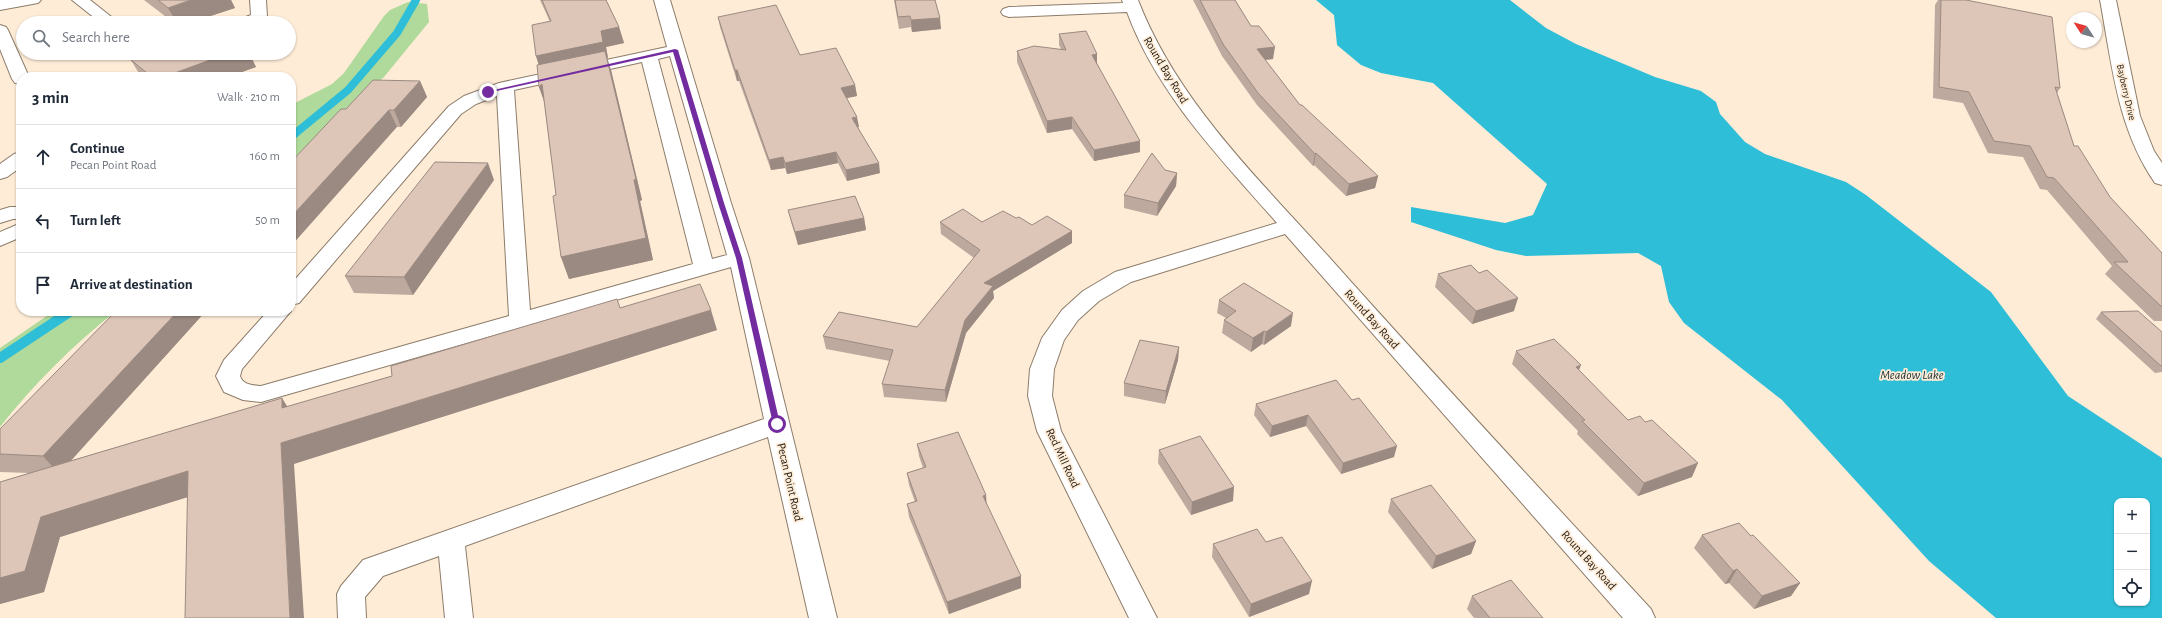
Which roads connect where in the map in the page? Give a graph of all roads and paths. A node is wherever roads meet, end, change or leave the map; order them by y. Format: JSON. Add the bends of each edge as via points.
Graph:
{"nodes":[{"id":1,"x":33,"y":0,"type":"edge"},
{"id":2,"x":80,"y":0,"type":"edge"},
{"id":3,"x":258,"y":0,"type":"edge"},
{"id":4,"x":662,"y":0,"type":"edge"},
{"id":5,"x":2108,"y":0,"type":"edge"},
{"id":6,"x":1132,"y":4,"type":"edge"},
{"id":7,"x":0,"y":5,"type":"edge"},
{"id":8,"x":1009,"y":12,"type":"dead end"},
{"id":9,"x":102,"y":16,"type":"edge"},
{"id":10,"x":259,"y":16,"type":"edge"},
{"id":11,"x":0,"y":30,"type":"edge"},
{"id":12,"x":675,"y":50,"type":"junction"},
{"id":13,"x":649,"y":56,"type":"junction"},
{"id":14,"x":18,"y":72,"type":"edge"},
{"id":15,"x":505,"y":87,"type":"junction"},
{"id":16,"x":16,"y":162,"type":"edge"},
{"id":17,"x":0,"y":173,"type":"edge"},
{"id":18,"x":2162,"y":179,"type":"edge"},
{"id":19,"x":16,"y":213,"type":"edge"},
{"id":20,"x":0,"y":217,"type":"edge"},
{"id":21,"x":1289,"y":226,"type":"junction"},
{"id":22,"x":16,"y":232,"type":"edge"},
{"id":23,"x":0,"y":240,"type":"edge"},
{"id":24,"x":739,"y":258,"type":"junction"},
{"id":25,"x":704,"y":268,"type":"junction"},
{"id":26,"x":296,"y":292,"type":"edge"},
{"id":27,"x":276,"y":316,"type":"edge"},
{"id":28,"x":520,"y":320,"type":"junction"},
{"id":29,"x":777,"y":424,"type":"junction"},
{"id":30,"x":451,"y":540,"type":"junction"},
{"id":31,"x":352,"y":618,"type":"edge"},
{"id":32,"x":459,"y":618,"type":"edge"},
{"id":33,"x":823,"y":618,"type":"edge"},
{"id":34,"x":1143,"y":618,"type":"edge"},
{"id":35,"x":1641,"y":618,"type":"edge"}],
"edges":[{"from":1,"to":7,"type":"street"},
{"from":2,"to":9,"type":"street"},
{"from":3,"to":10,"type":"street"},
{"from":4,"to":12,"type":"street","name":"Pecan Point Road"},
{"from":5,"to":18,"type":"street","name":"Bayberry Drive","via":[[2131,116],[2145,151]]},
{"from":6,"to":8,"type":"street"},
{"from":6,"to":21,"type":"street","name":"Round Bay Road","via":[[1157,59],[1177,92],[1204,128]]},
{"from":11,"to":14,"type":"street"},
{"from":12,"to":13,"type":"street"},
{"from":12,"to":24,"type":"street","name":"Pecan Point Road"},
{"from":13,"to":15,"type":"street"},
{"from":13,"to":25,"type":"street"},
{"from":15,"to":26,"type":"street","via":[[470,100],[455,110]]},
{"from":15,"to":28,"type":"street"},
{"from":16,"to":17,"type":"street"},
{"from":19,"to":20,"type":"street"},
{"from":21,"to":34,"type":"street","name":"Red Mill Road","via":[[1123,277],[1091,296],[1070,315],[1053,338],[1042,368],[1040,396],[1049,431]]},
{"from":21,"to":35,"type":"street","name":"Round Bay Road"},
{"from":22,"to":23,"type":"street"},
{"from":24,"to":25,"type":"street"},
{"from":24,"to":29,"type":"street","name":"Pecan Point Road"},
{"from":25,"to":28,"type":"street"},
{"from":27,"to":28,"type":"street","via":[[232,366],[228,376],[232,386],[243,392],[261,394]]},
{"from":29,"to":30,"type":"street"},
{"from":29,"to":33,"type":"street","name":"Pecan Point Road"},
{"from":30,"to":31,"type":"street","via":[[373,568],[351,594]]},
{"from":30,"to":32,"type":"street"}]}
